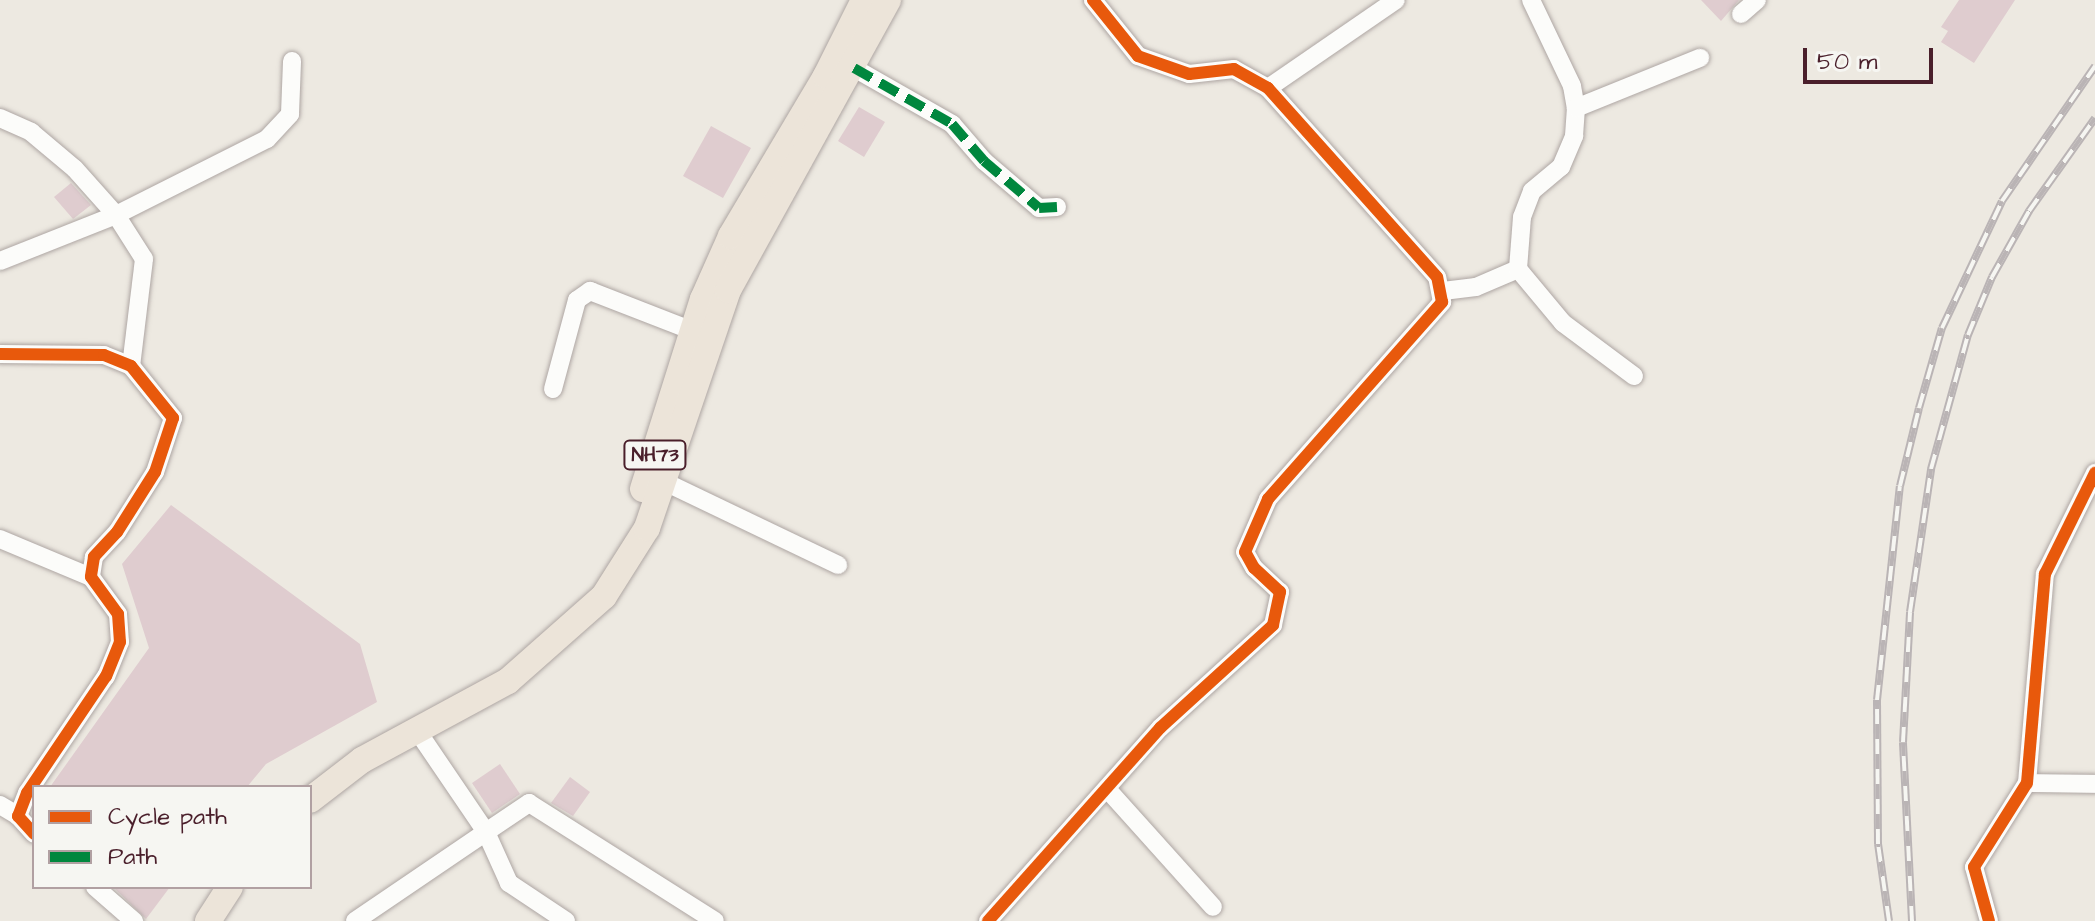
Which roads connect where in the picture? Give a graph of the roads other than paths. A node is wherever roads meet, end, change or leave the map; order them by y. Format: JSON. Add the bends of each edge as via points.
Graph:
{"nodes":[{"id":1,"x":864,"y":0,"type":"edge"},
{"id":2,"x":888,"y":0,"type":"edge"},
{"id":3,"x":1093,"y":0,"type":"edge"},
{"id":4,"x":1396,"y":0,"type":"edge"},
{"id":5,"x":1531,"y":0,"type":"edge"},
{"id":6,"x":1757,"y":0,"type":"edge"},
{"id":7,"x":1741,"y":14,"type":"dead end"},
{"id":8,"x":1700,"y":58,"type":"dead end"},
{"id":9,"x":292,"y":61,"type":"dead end"},
{"id":10,"x":854,"y":68,"type":"junction"},
{"id":11,"x":1268,"y":88,"type":"junction"},
{"id":12,"x":1576,"y":108,"type":"junction"},
{"id":13,"x":0,"y":118,"type":"edge"},
{"id":14,"x":1057,"y":207,"type":"dead end"},
{"id":15,"x":116,"y":215,"type":"junction"},
{"id":16,"x":0,"y":261,"type":"edge"},
{"id":17,"x":1518,"y":269,"type":"junction"},
{"id":18,"x":1443,"y":291,"type":"junction"},
{"id":19,"x":693,"y":331,"type":"junction"},
{"id":20,"x":0,"y":354,"type":"edge"},
{"id":21,"x":131,"y":366,"type":"junction"},
{"id":22,"x":1634,"y":376,"type":"dead end"},
{"id":23,"x":553,"y":389,"type":"dead end"},
{"id":24,"x":2095,"y":473,"type":"edge"},
{"id":25,"x":665,"y":482,"type":"junction"},
{"id":26,"x":0,"y":539,"type":"edge"},
{"id":27,"x":838,"y":565,"type":"dead end"},
{"id":28,"x":91,"y":577,"type":"junction"},
{"id":29,"x":416,"y":729,"type":"junction"},
{"id":30,"x":2027,"y":783,"type":"junction"},
{"id":31,"x":2095,"y":784,"type":"edge"},
{"id":32,"x":301,"y":785,"type":"edge"},
{"id":33,"x":1108,"y":790,"type":"junction"},
{"id":34,"x":312,"y":798,"type":"edge"},
{"id":35,"x":0,"y":805,"type":"edge"},
{"id":36,"x":18,"y":816,"type":"junction"},
{"id":37,"x":32,"y":832,"type":"edge"},
{"id":38,"x":486,"y":832,"type":"junction"},
{"id":39,"x":97,"y":889,"type":"edge"},
{"id":40,"x":206,"y":889,"type":"edge"},
{"id":41,"x":229,"y":889,"type":"edge"},
{"id":42,"x":1213,"y":907,"type":"dead end"},
{"id":43,"x":134,"y":921,"type":"edge"},
{"id":44,"x":187,"y":921,"type":"edge"},
{"id":45,"x":208,"y":921,"type":"edge"},
{"id":46,"x":355,"y":921,"type":"edge"},
{"id":47,"x":566,"y":921,"type":"edge"},
{"id":48,"x":715,"y":921,"type":"edge"},
{"id":49,"x":988,"y":921,"type":"edge"},
{"id":50,"x":1989,"y":921,"type":"edge"}],
"edges":[{"from":1,"to":19,"type":"highway","number":"NH73","via":[[826,76],[731,236]]},
{"from":2,"to":10,"type":"highway","number":"NH73"},
{"from":3,"to":11,"type":"street","via":[[1138,56],[1189,74],[1234,69]]},
{"from":4,"to":11,"type":"street"},
{"from":5,"to":12,"type":"street","via":[[1572,86]]},
{"from":6,"to":7,"type":"street"},
{"from":8,"to":12,"type":"street"},
{"from":9,"to":15,"type":"street","via":[[290,114],[267,139]]},
{"from":10,"to":14,"type":"street","via":[[952,124],[984,161],[1039,208]]},
{"from":10,"to":25,"type":"highway","number":"NH73","via":[[728,290]]},
{"from":11,"to":18,"type":"street","via":[[1398,232]]},
{"from":12,"to":17,"type":"street","via":[[1574,136],[1561,167],[1532,191],[1522,217]]},
{"from":13,"to":15,"type":"street","via":[[42,141]]},
{"from":15,"to":16,"type":"street"},
{"from":15,"to":21,"type":"street","via":[[144,259]]},
{"from":17,"to":18,"type":"street","via":[[1476,287]]},
{"from":17,"to":22,"type":"street","via":[[1563,323]]},
{"from":18,"to":33,"type":"street","via":[[1442,302],[1268,499],[1250,534],[1245,552],[1280,592],[1273,625],[1244,655],[1199,688]]},
{"from":19,"to":23,"type":"street","via":[[590,291],[577,300]]},
{"from":19,"to":32,"type":"highway","number":"NH73","via":[[631,519],[590,584],[498,667],[352,745]]},
{"from":20,"to":21,"type":"street","via":[[104,355]]},
{"from":21,"to":28,"type":"street","via":[[173,418],[170,437],[117,532],[94,557]]},
{"from":24,"to":30,"type":"street","via":[[2045,574]]},
{"from":25,"to":27,"type":"street"},
{"from":25,"to":29,"type":"highway","number":"NH73","via":[[629,558],[604,596],[566,635],[508,681]]},
{"from":26,"to":28,"type":"street"},
{"from":28,"to":36,"type":"street","via":[[118,614],[120,642],[106,676],[40,767]]},
{"from":29,"to":34,"type":"highway","number":"NH73","via":[[362,760]]},
{"from":29,"to":38,"type":"street"},
{"from":30,"to":31,"type":"street"},
{"from":30,"to":50,"type":"street","via":[[1974,867]]},
{"from":33,"to":42,"type":"street"},
{"from":33,"to":49,"type":"street"},
{"from":35,"to":36,"type":"street"},
{"from":36,"to":37,"type":"street"},
{"from":38,"to":46,"type":"street"},
{"from":38,"to":47,"type":"street","via":[[509,883]]},
{"from":38,"to":48,"type":"street","via":[[529,803]]},
{"from":39,"to":43,"type":"street"},
{"from":40,"to":44,"type":"highway"},
{"from":41,"to":45,"type":"highway"}]}
